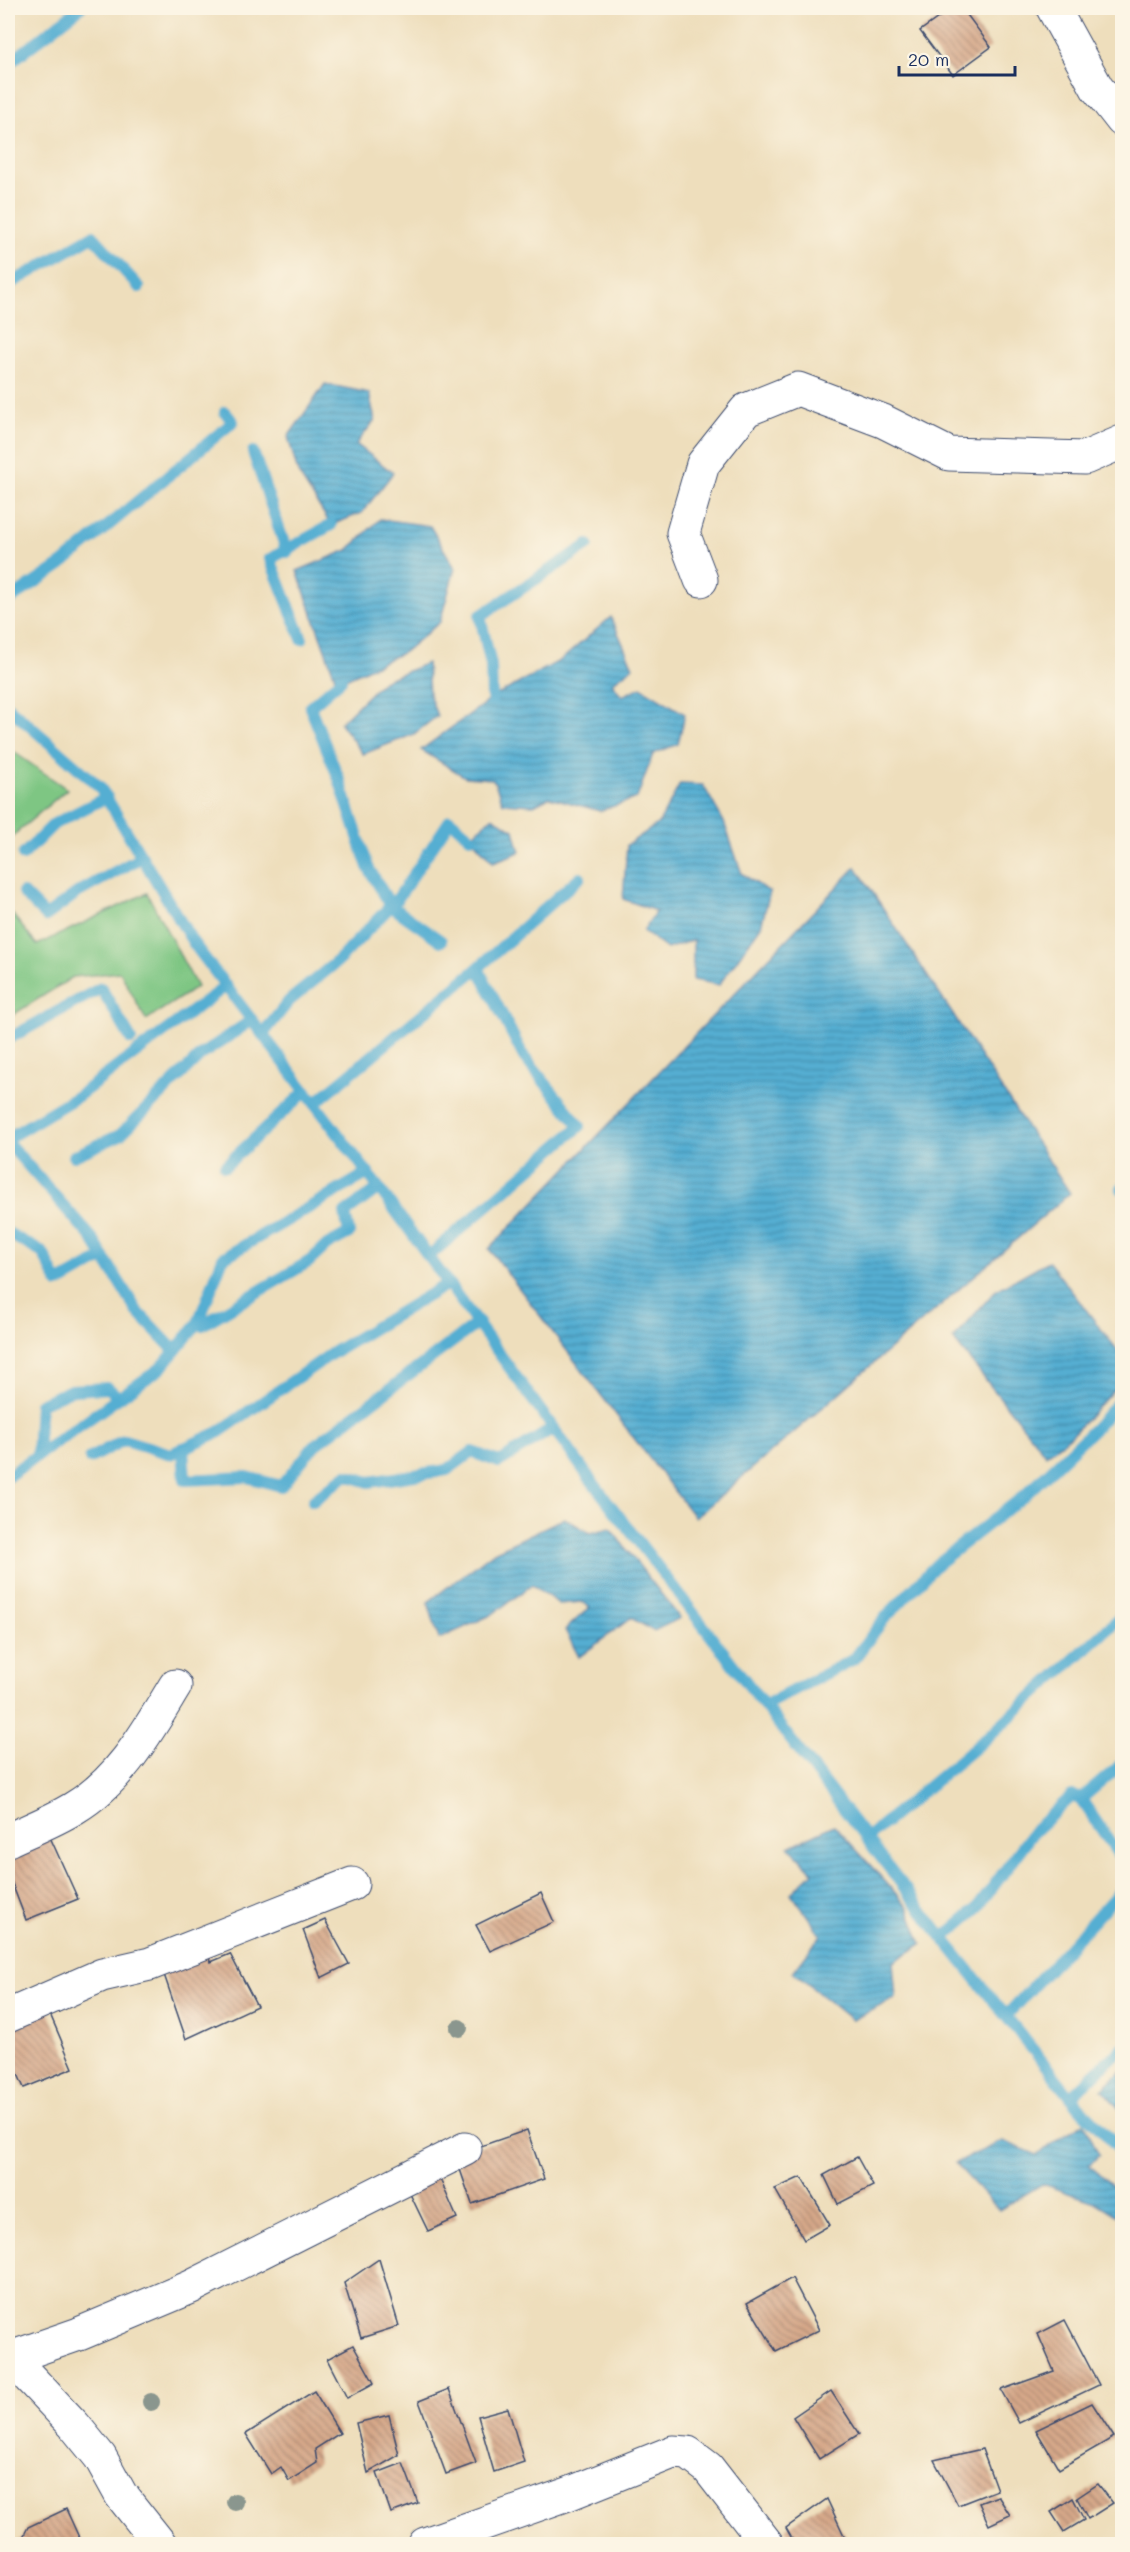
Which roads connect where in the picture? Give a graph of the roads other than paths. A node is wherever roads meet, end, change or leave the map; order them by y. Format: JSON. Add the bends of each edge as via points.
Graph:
{"nodes":[{"id":1,"x":1053,"y":8,"type":"edge"},
{"id":2,"x":1122,"y":120,"type":"edge"},
{"id":3,"x":1122,"y":442,"type":"edge"},
{"id":4,"x":701,"y":580,"type":"dead end"},
{"id":5,"x":176,"y":1686,"type":"dead end"},
{"id":6,"x":8,"y":1840,"type":"edge"},
{"id":7,"x":352,"y":1884,"type":"dead end"},
{"id":8,"x":8,"y":2016,"type":"edge"},
{"id":9,"x":465,"y":2149,"type":"dead end"},
{"id":10,"x":9,"y":2357,"type":"edge"},
{"id":11,"x":160,"y":2544,"type":"edge"},
{"id":12,"x":425,"y":2544,"type":"edge"},
{"id":13,"x":767,"y":2544,"type":"edge"}],
"edges":[{"from":1,"to":2,"type":"street","via":[[1097,88]]},
{"from":3,"to":4,"type":"street","via":[[1085,458],[949,454],[883,421],[798,389],[746,410],[703,464],[683,533]]},
{"from":5,"to":6,"type":"street","via":[[134,1752],[97,1792],[73,1809]]},
{"from":7,"to":8,"type":"street","via":[[150,1964],[102,1975]]},
{"from":9,"to":10,"type":"street","via":[[191,2287],[79,2334]]},
{"from":10,"to":11,"type":"street","via":[[94,2449],[121,2495]]},
{"from":12,"to":13,"type":"street","via":[[673,2452],[688,2453],[708,2468]]}]}
